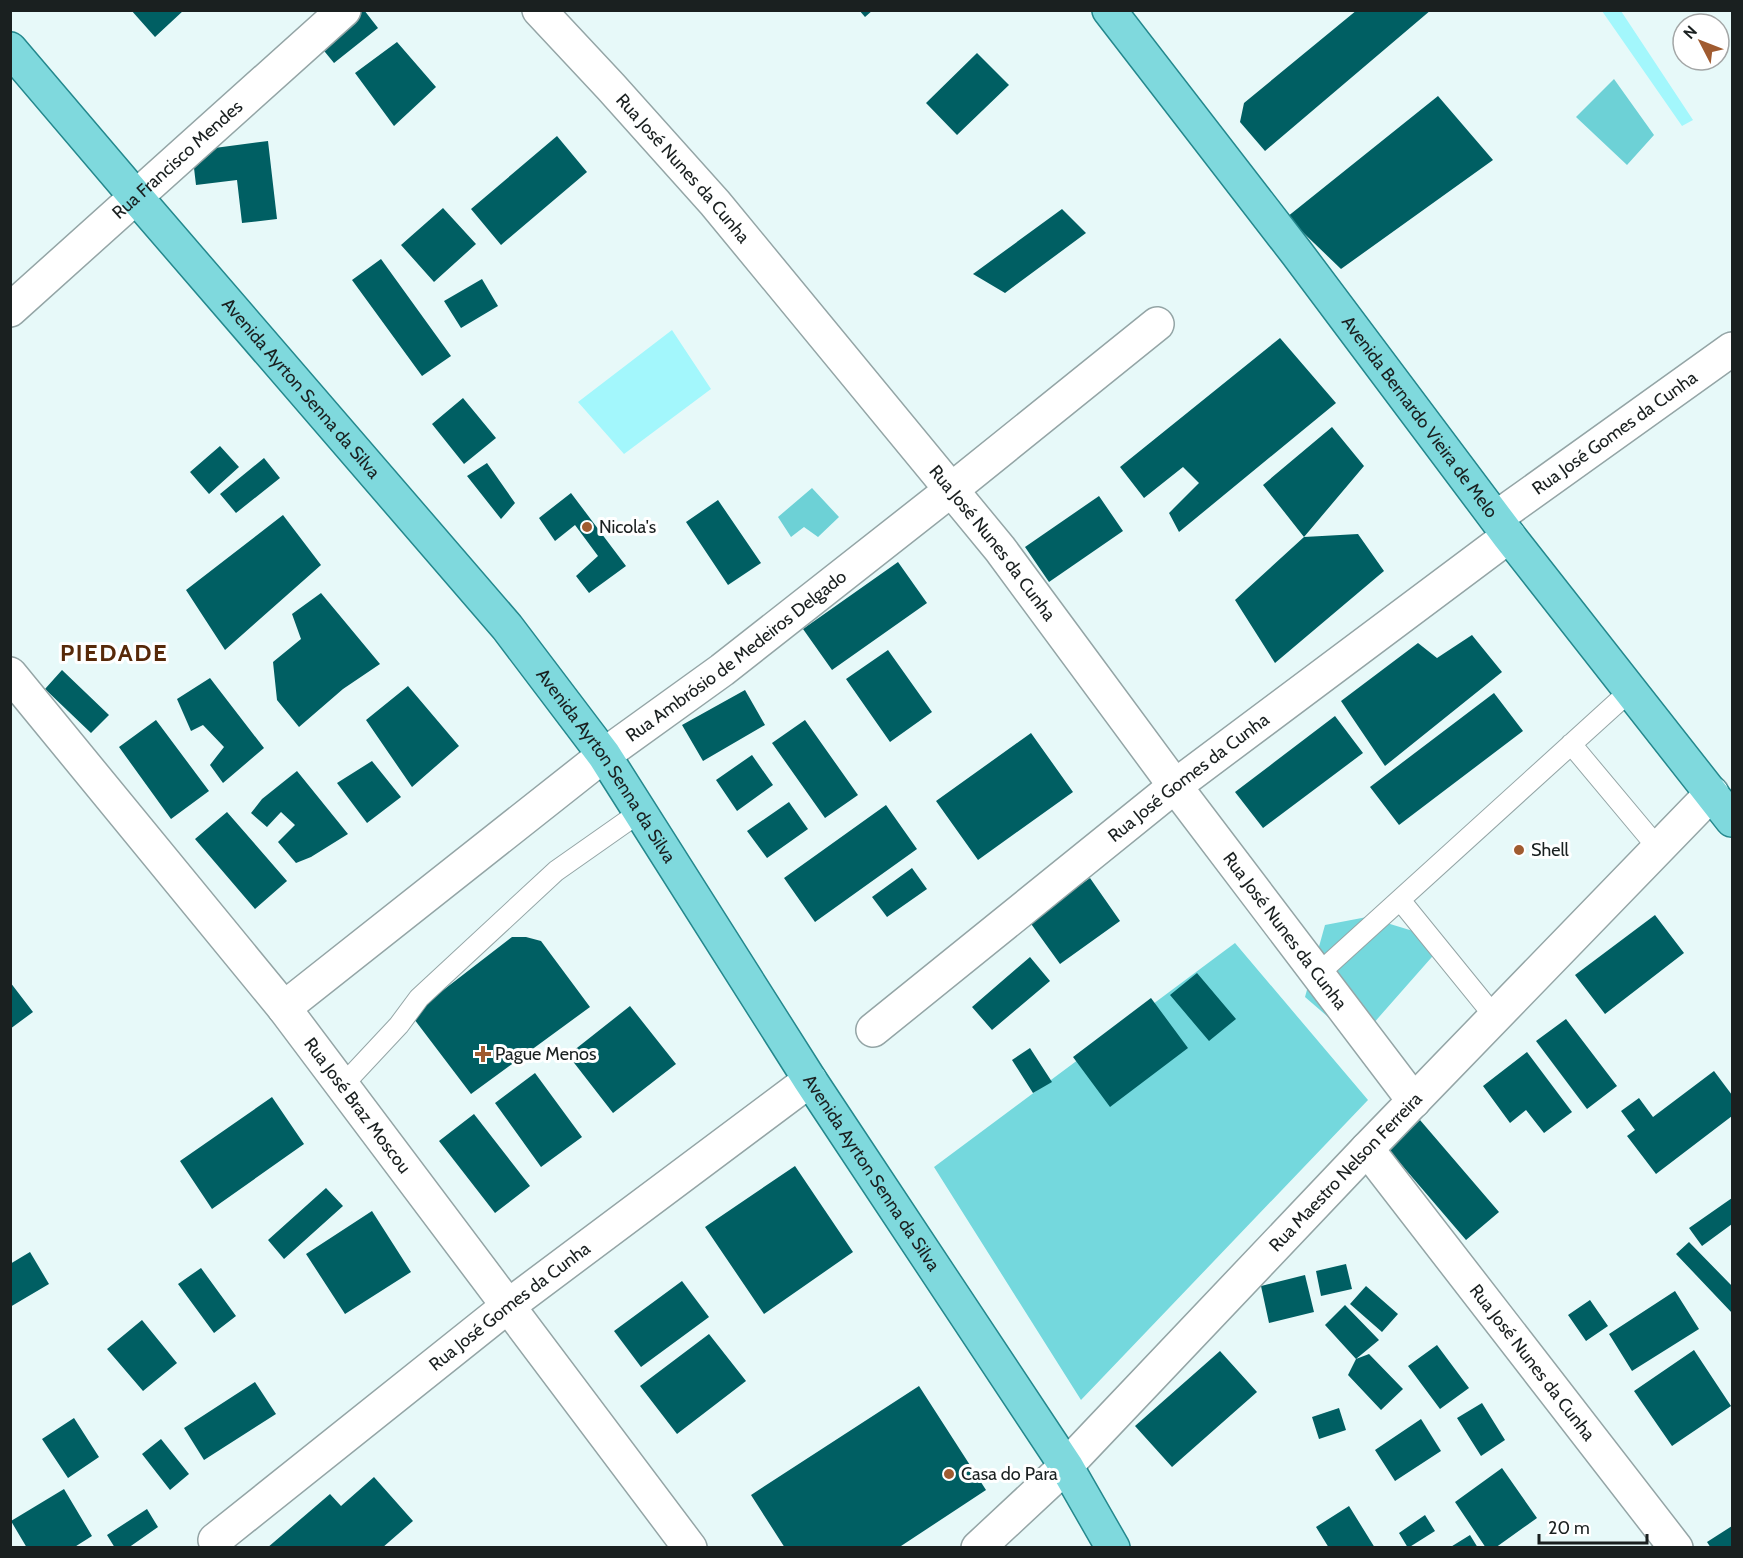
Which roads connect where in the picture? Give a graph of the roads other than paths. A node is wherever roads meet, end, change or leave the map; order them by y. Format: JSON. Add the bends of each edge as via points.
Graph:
{"nodes":[{"id":1,"x":344,"y":10,"type":"edge"},
{"id":2,"x":539,"y":10,"type":"edge"},
{"id":3,"x":1109,"y":10,"type":"edge"},
{"id":4,"x":10,"y":49,"type":"edge"},
{"id":5,"x":136,"y":197,"type":"junction"},
{"id":6,"x":10,"y":310,"type":"edge"},
{"id":7,"x":1157,"y":324,"type":"dead end"},
{"id":8,"x":1732,"y":349,"type":"edge"},
{"id":9,"x":951,"y":490,"type":"junction"},
{"id":10,"x":1503,"y":527,"type":"junction"},
{"id":11,"x":10,"y":674,"type":"edge"},
{"id":12,"x":1631,"y":690,"type":"junction"},
{"id":13,"x":1571,"y":744,"type":"junction"},
{"id":14,"x":604,"y":755,"type":"junction"},
{"id":15,"x":1175,"y":786,"type":"junction"},
{"id":16,"x":1712,"y":793,"type":"junction"},
{"id":17,"x":640,"y":812,"type":"junction"},
{"id":18,"x":1732,"y":820,"type":"edge"},
{"id":19,"x":1658,"y":848,"type":"junction"},
{"id":20,"x":1400,"y":900,"type":"junction"},
{"id":21,"x":1317,"y":975,"type":"junction"},
{"id":22,"x":284,"y":1008,"type":"junction"},
{"id":23,"x":1495,"y":1017,"type":"junction"},
{"id":24,"x":873,"y":1030,"type":"dead end"},
{"id":25,"x":810,"y":1080,"type":"junction"},
{"id":26,"x":342,"y":1086,"type":"junction"},
{"id":27,"x":1414,"y":1101,"type":"junction"},
{"id":28,"x":1367,"y":1149,"type":"junction"},
{"id":29,"x":508,"y":1306,"type":"junction"},
{"id":30,"x":1066,"y":1466,"type":"junction"},
{"id":31,"x":215,"y":1540,"type":"dead end"},
{"id":32,"x":690,"y":1548,"type":"edge"},
{"id":33,"x":978,"y":1548,"type":"edge"},
{"id":34,"x":1113,"y":1548,"type":"edge"},
{"id":35,"x":1676,"y":1548,"type":"edge"}],
"edges":[{"from":1,"to":5,"type":"street","name":"Rua Francisco Mendes"},
{"from":2,"to":9,"type":"street","name":"Rua José Nunes da Cunha","via":[[715,203]]},
{"from":3,"to":10,"type":"main road","name":"Avenida Bernardo Vieira de Melo"},
{"from":4,"to":5,"type":"main road","name":"Avenida Ayrton Senna da Silva"},
{"from":5,"to":6,"type":"street","name":"Rua Francisco Mendes"},
{"from":5,"to":14,"type":"main road","name":"Avenida Ayrton Senna da Silva","via":[[507,627]]},
{"from":7,"to":9,"type":"street","name":"Rua Ambrósio de Medeiros Delgado"},
{"from":8,"to":10,"type":"street","name":"Rua José Gomes da Cunha"},
{"from":9,"to":14,"type":"street","name":"Rua Ambrósio de Medeiros Delgado","via":[[722,670]]},
{"from":9,"to":15,"type":"street","name":"Rua José Nunes da Cunha","via":[[1000,549]]},
{"from":10,"to":12,"type":"main road","name":"Avenida Bernardo Vieira de Melo"},
{"from":10,"to":15,"type":"street","name":"Rua José Gomes da Cunha"},
{"from":11,"to":22,"type":"street","name":"Rua José Braz Moscou"},
{"from":12,"to":13,"type":"lane"},
{"from":12,"to":16,"type":"main road","name":"Avenida Bernardo Vieira de Melo"},
{"from":13,"to":19,"type":"lane"},
{"from":13,"to":20,"type":"lane"},
{"from":14,"to":17,"type":"main road","name":"Avenida Ayrton Senna da Silva"},
{"from":14,"to":22,"type":"street","name":"Rua Ambrósio de Medeiros Delgado"},
{"from":15,"to":21,"type":"street","name":"Rua José Nunes da Cunha"},
{"from":15,"to":24,"type":"street","name":"Rua José Gomes da Cunha"},
{"from":16,"to":18,"type":"main road","name":"Avenida Bernardo Vieira de Melo"},
{"from":16,"to":19,"type":"street","name":"Rua Maestro Nelson Ferreira"},
{"from":17,"to":25,"type":"main road","name":"Avenida Ayrton Senna da Silva"},
{"from":17,"to":26,"type":"lane","via":[[556,871],[419,998]]},
{"from":19,"to":23,"type":"street","name":"Rua Maestro Nelson Ferreira"},
{"from":20,"to":21,"type":"lane"},
{"from":20,"to":23,"type":"lane"},
{"from":21,"to":27,"type":"street","name":"Rua José Nunes da Cunha"},
{"from":22,"to":26,"type":"street","name":"Rua José Braz Moscou"},
{"from":23,"to":27,"type":"street","name":"Rua Maestro Nelson Ferreira"},
{"from":25,"to":29,"type":"street","name":"Rua José Gomes da Cunha"},
{"from":25,"to":30,"type":"main road","name":"Avenida Ayrton Senna da Silva"},
{"from":26,"to":29,"type":"street","name":"Rua José Braz Moscou"},
{"from":27,"to":28,"type":"street","name":"Rua Maestro Nelson Ferreira"},
{"from":28,"to":30,"type":"street","name":"Rua Maestro Nelson Ferreira"},
{"from":28,"to":35,"type":"street","name":"Rua José Nunes da Cunha"},
{"from":29,"to":31,"type":"street","name":"Rua José Gomes da Cunha"},
{"from":29,"to":32,"type":"street","name":"Rua José Braz Moscou"},
{"from":30,"to":33,"type":"street","name":"Rua Maestro Nelson Ferreira"},
{"from":30,"to":34,"type":"main road","name":"Avenida Ayrton Senna da Silva"}]}
